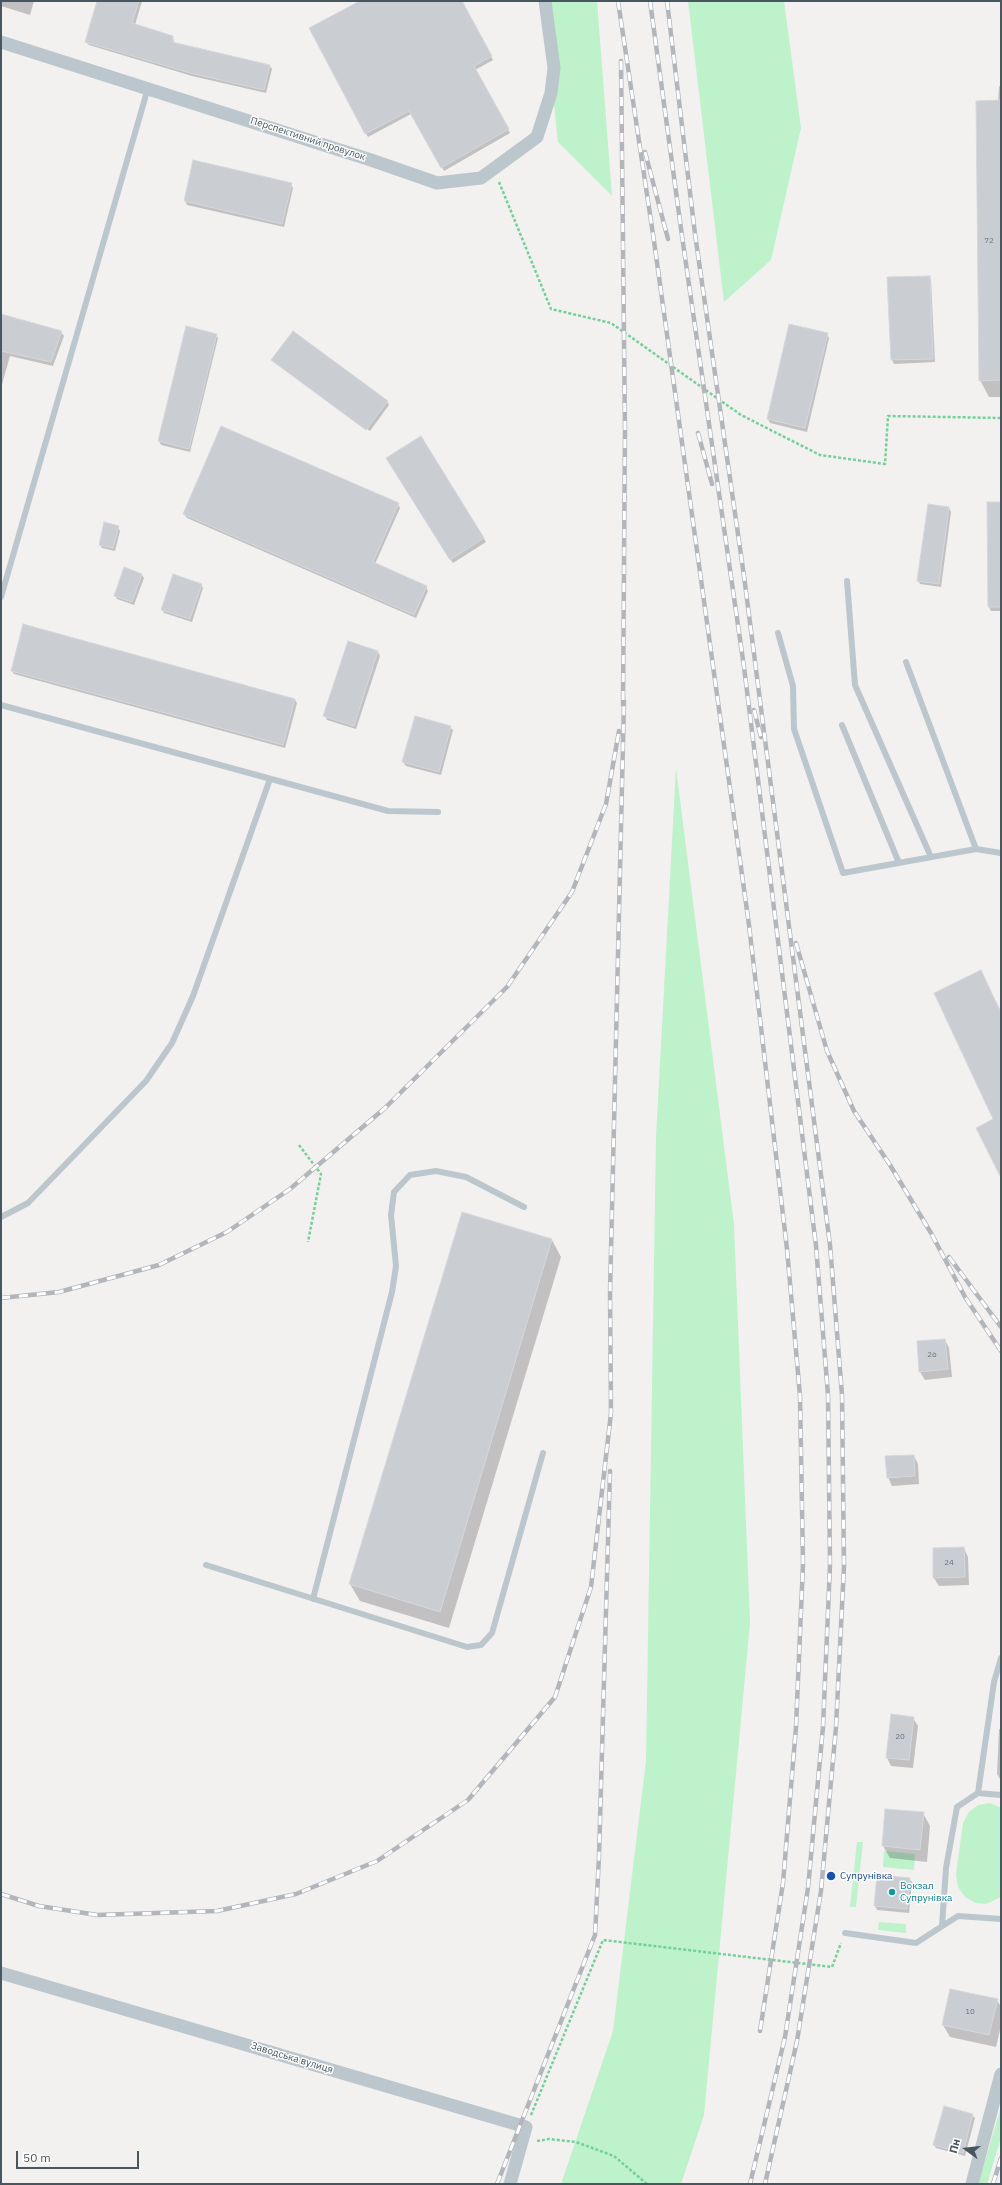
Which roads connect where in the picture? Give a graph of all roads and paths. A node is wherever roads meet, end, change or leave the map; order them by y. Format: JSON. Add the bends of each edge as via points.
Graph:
{"nodes":[{"id":1,"x":545,"y":1,"type":"edge"},
{"id":2,"x":1,"y":42,"type":"edge"},
{"id":3,"x":148,"y":88,"type":"junction"},
{"id":4,"x":494,"y":168,"type":"junction"},
{"id":5,"x":1001,"y":418,"type":"edge"},
{"id":6,"x":847,"y":581,"type":"dead end"},
{"id":7,"x":1,"y":597,"type":"edge"},
{"id":8,"x":778,"y":633,"type":"dead end"},
{"id":9,"x":906,"y":662,"type":"dead end"},
{"id":10,"x":1,"y":705,"type":"edge"},
{"id":11,"x":842,"y":725,"type":"dead end"},
{"id":12,"x":270,"y":779,"type":"junction"},
{"id":13,"x":438,"y":812,"type":"dead end"},
{"id":14,"x":976,"y":849,"type":"junction"},
{"id":15,"x":1001,"y":854,"type":"edge"},
{"id":16,"x":931,"y":857,"type":"junction"},
{"id":17,"x":899,"y":863,"type":"junction"},
{"id":18,"x":299,"y":1145,"type":"dead end"},
{"id":19,"x":524,"y":1207,"type":"dead end"},
{"id":20,"x":1,"y":1217,"type":"edge"},
{"id":21,"x":308,"y":1242,"type":"dead end"},
{"id":22,"x":543,"y":1453,"type":"dead end"},
{"id":23,"x":206,"y":1565,"type":"dead end"},
{"id":24,"x":314,"y":1599,"type":"junction"},
{"id":25,"x":1001,"y":1658,"type":"edge"},
{"id":26,"x":978,"y":1793,"type":"junction"},
{"id":27,"x":1001,"y":1795,"type":"edge"},
{"id":28,"x":1001,"y":1918,"type":"edge"},
{"id":29,"x":942,"y":1926,"type":"junction"},
{"id":30,"x":845,"y":1933,"type":"joint"},
{"id":31,"x":1,"y":1974,"type":"edge"},
{"id":32,"x":1001,"y":2074,"type":"edge"},
{"id":33,"x":526,"y":2127,"type":"junction"},
{"id":34,"x":523,"y":2144,"type":"junction"},
{"id":35,"x":510,"y":2184,"type":"edge"},
{"id":36,"x":647,"y":2184,"type":"edge"},
{"id":37,"x":972,"y":2184,"type":"edge"}],
"edges":[{"from":1,"to":4,"type":"street","name":"Перспективний провулок","via":[[554,68],[551,94],[537,137]]},
{"from":2,"to":3,"type":"street","name":"Перспективний провулок"},
{"from":3,"to":4,"type":"street","name":"Перспективний провулок","via":[[437,183],[481,178]]},
{"from":3,"to":7,"type":"lane"},
{"from":4,"to":5,"type":"path","via":[[551,309],[611,323],[740,415],[820,455],[885,464],[888,416]]},
{"from":6,"to":16,"type":"lane","via":[[854,685]]},
{"from":8,"to":17,"type":"lane","via":[[793,686],[794,728],[843,873]]},
{"from":9,"to":14,"type":"lane"},
{"from":10,"to":12,"type":"lane"},
{"from":11,"to":17,"type":"lane"},
{"from":12,"to":13,"type":"lane","via":[[388,811]]},
{"from":12,"to":20,"type":"lane","via":[[193,996],[172,1043],[146,1081],[28,1203]]},
{"from":14,"to":15,"type":"lane"},
{"from":14,"to":16,"type":"lane"},
{"from":16,"to":17,"type":"lane"},
{"from":18,"to":21,"type":"path","via":[[321,1174]]},
{"from":19,"to":24,"type":"lane","via":[[466,1177],[436,1170],[410,1175],[394,1192],[390,1215],[396,1266],[392,1292]]},
{"from":22,"to":24,"type":"lane","via":[[492,1634],[482,1645],[467,1647]]},
{"from":23,"to":24,"type":"lane"},
{"from":25,"to":26,"type":"lane","via":[[994,1682]]},
{"from":26,"to":27,"type":"lane"},
{"from":26,"to":29,"type":"lane","via":[[957,1807],[946,1868]]},
{"from":28,"to":29,"type":"lane","via":[[958,1916]]},
{"from":29,"to":30,"type":"lane","via":[[916,1943]]},
{"from":30,"to":33,"type":"path","via":[[832,1967],[603,1940]]},
{"from":31,"to":33,"type":"street","name":"Заводська вулиця"},
{"from":32,"to":37,"type":"street"},
{"from":33,"to":34,"type":"street"},
{"from":34,"to":35,"type":"street"},
{"from":34,"to":36,"type":"path","via":[[549,2139],[576,2142],[614,2156]]}]}
